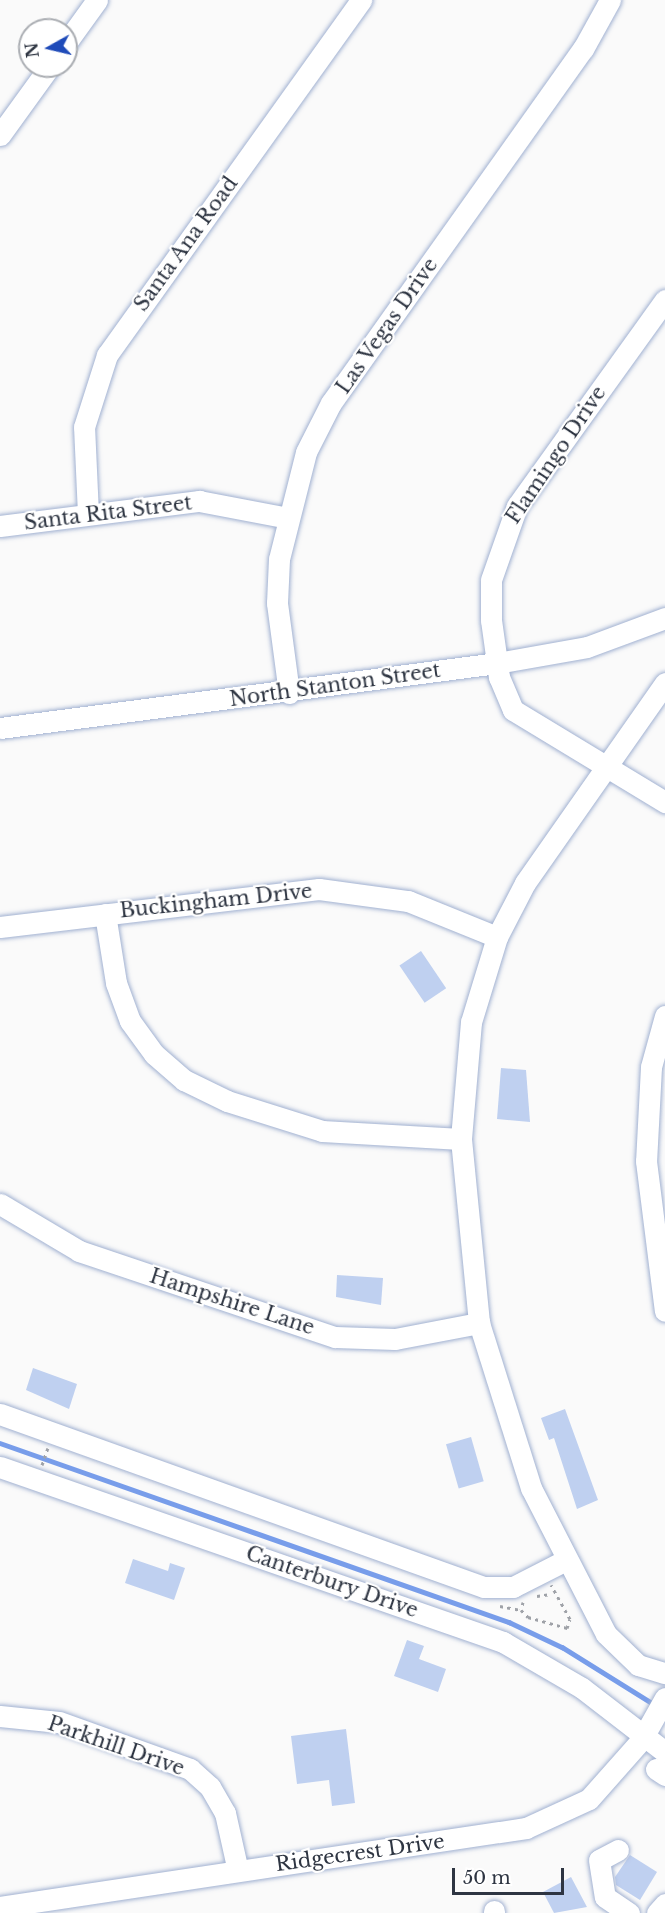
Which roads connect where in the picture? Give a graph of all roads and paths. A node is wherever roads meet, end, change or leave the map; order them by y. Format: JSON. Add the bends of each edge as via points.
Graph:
{"nodes":[{"id":1,"x":97,"y":0,"type":"edge"},
{"id":2,"x":361,"y":0,"type":"edge"},
{"id":3,"x":610,"y":0,"type":"edge"},
{"id":4,"x":78,"y":26,"type":"edge"},
{"id":5,"x":41,"y":78,"type":"edge"},
{"id":6,"x":0,"y":135,"type":"edge"},
{"id":7,"x":665,"y":300,"type":"edge"},
{"id":8,"x":88,"y":514,"type":"junction"},
{"id":9,"x":288,"y":518,"type":"junction"},
{"id":10,"x":0,"y":526,"type":"edge"},
{"id":11,"x":665,"y":618,"type":"edge"},
{"id":12,"x":497,"y":663,"type":"junction"},
{"id":13,"x":665,"y":683,"type":"edge"},
{"id":14,"x":289,"y":693,"type":"junction"},
{"id":15,"x":0,"y":728,"type":"edge"},
{"id":16,"x":608,"y":768,"type":"junction"},
{"id":17,"x":665,"y":802,"type":"edge"},
{"id":18,"x":105,"y":914,"type":"junction"},
{"id":19,"x":0,"y":927,"type":"edge"},
{"id":20,"x":497,"y":937,"type":"junction"},
{"id":21,"x":665,"y":1016,"type":"edge"},
{"id":22,"x":461,"y":1139,"type":"junction"},
{"id":23,"x":0,"y":1204,"type":"edge"},
{"id":24,"x":665,"y":1311,"type":"edge"},
{"id":25,"x":479,"y":1323,"type":"junction"},
{"id":26,"x":0,"y":1414,"type":"edge"},
{"id":27,"x":49,"y":1447,"type":"dead end"},
{"id":28,"x":0,"y":1467,"type":"edge"},
{"id":29,"x":40,"y":1471,"type":"dead end"},
{"id":30,"x":564,"y":1561,"type":"junction"},
{"id":31,"x":551,"y":1581,"type":"dead end"},
{"id":32,"x":551,"y":1594,"type":"junction"},
{"id":33,"x":665,"y":1673,"type":"edge"},
{"id":34,"x":665,"y":1698,"type":"edge"},
{"id":35,"x":0,"y":1716,"type":"edge"},
{"id":36,"x":647,"y":1730,"type":"junction"},
{"id":37,"x":662,"y":1766,"type":"edge"},
{"id":38,"x":618,"y":1850,"type":"dead end"},
{"id":39,"x":238,"y":1871,"type":"junction"},
{"id":40,"x":665,"y":1904,"type":"edge"},
{"id":41,"x":0,"y":1907,"type":"edge"},
{"id":42,"x":629,"y":1913,"type":"edge"},
{"id":43,"x":657,"y":1913,"type":"edge"}],
"edges":[{"from":1,"to":4,"type":"street"},
{"from":2,"to":8,"type":"street","name":"Santa Ana Road","via":[[107,355],[84,427]]},
{"from":3,"to":9,"type":"street","name":"Las Vegas Drive","via":[[583,49],[331,403],[306,452]]},
{"from":5,"to":6,"type":"street"},
{"from":7,"to":12,"type":"street","name":"Flamingo Drive","via":[[504,531],[491,580]]},
{"from":8,"to":9,"type":"street","name":"Santa Rita Street","via":[[199,501]]},
{"from":8,"to":10,"type":"street","name":"Santa Rita Street"},
{"from":9,"to":14,"type":"street","name":"Las Vegas Drive","via":[[277,603]]},
{"from":11,"to":12,"type":"street","name":"North Stanton Street","via":[[588,647]]},
{"from":12,"to":14,"type":"street","name":"North Stanton Street"},
{"from":12,"to":16,"type":"street","name":"Flamingo Drive","via":[[513,710]]},
{"from":13,"to":16,"type":"street"},
{"from":14,"to":15,"type":"street","name":"North Stanton Street"},
{"from":16,"to":17,"type":"street","name":"Flamingo Drive"},
{"from":16,"to":20,"type":"street","via":[[525,883]]},
{"from":18,"to":19,"type":"street","name":"Buckingham Drive"},
{"from":18,"to":20,"type":"street","name":"Buckingham Drive","via":[[320,889],[408,901]]},
{"from":18,"to":22,"type":"street","via":[[116,983],[130,1021],[154,1054],[183,1080],[227,1101],[322,1131]]},
{"from":20,"to":22,"type":"street","via":[[471,1022]]},
{"from":21,"to":24,"type":"street","via":[[651,1067],[646,1161]]},
{"from":22,"to":25,"type":"street"},
{"from":23,"to":25,"type":"street","name":"Hampshire Lane","via":[[79,1251],[335,1336],[395,1339]]},
{"from":25,"to":30,"type":"street","via":[[507,1425]]},
{"from":26,"to":30,"type":"street","via":[[484,1587],[513,1587]]},
{"from":27,"to":29,"type":"path"},
{"from":28,"to":36,"type":"street","name":"Canterbury Drive","via":[[503,1642]]},
{"from":30,"to":33,"type":"street","via":[[622,1652]]},
{"from":31,"to":32,"type":"path"},
{"from":32,"to":32,"type":"path","via":[[568,1614],[567,1628],[521,1610],[523,1602]]},
{"from":34,"to":36,"type":"street","name":"Ridgecrest Drive"},
{"from":35,"to":39,"type":"street","name":"Parkhill Drive","via":[[59,1722],[190,1769],[210,1787],[225,1813]]},
{"from":36,"to":37,"type":"street","name":"Canterbury Drive"},
{"from":36,"to":39,"type":"street","name":"Ridgecrest Drive","via":[[589,1799],[526,1828]]},
{"from":38,"to":42,"type":"street","via":[[599,1860],[605,1897]]},
{"from":39,"to":41,"type":"street","name":"Ridgecrest Drive"},
{"from":40,"to":43,"type":"street"}]}
